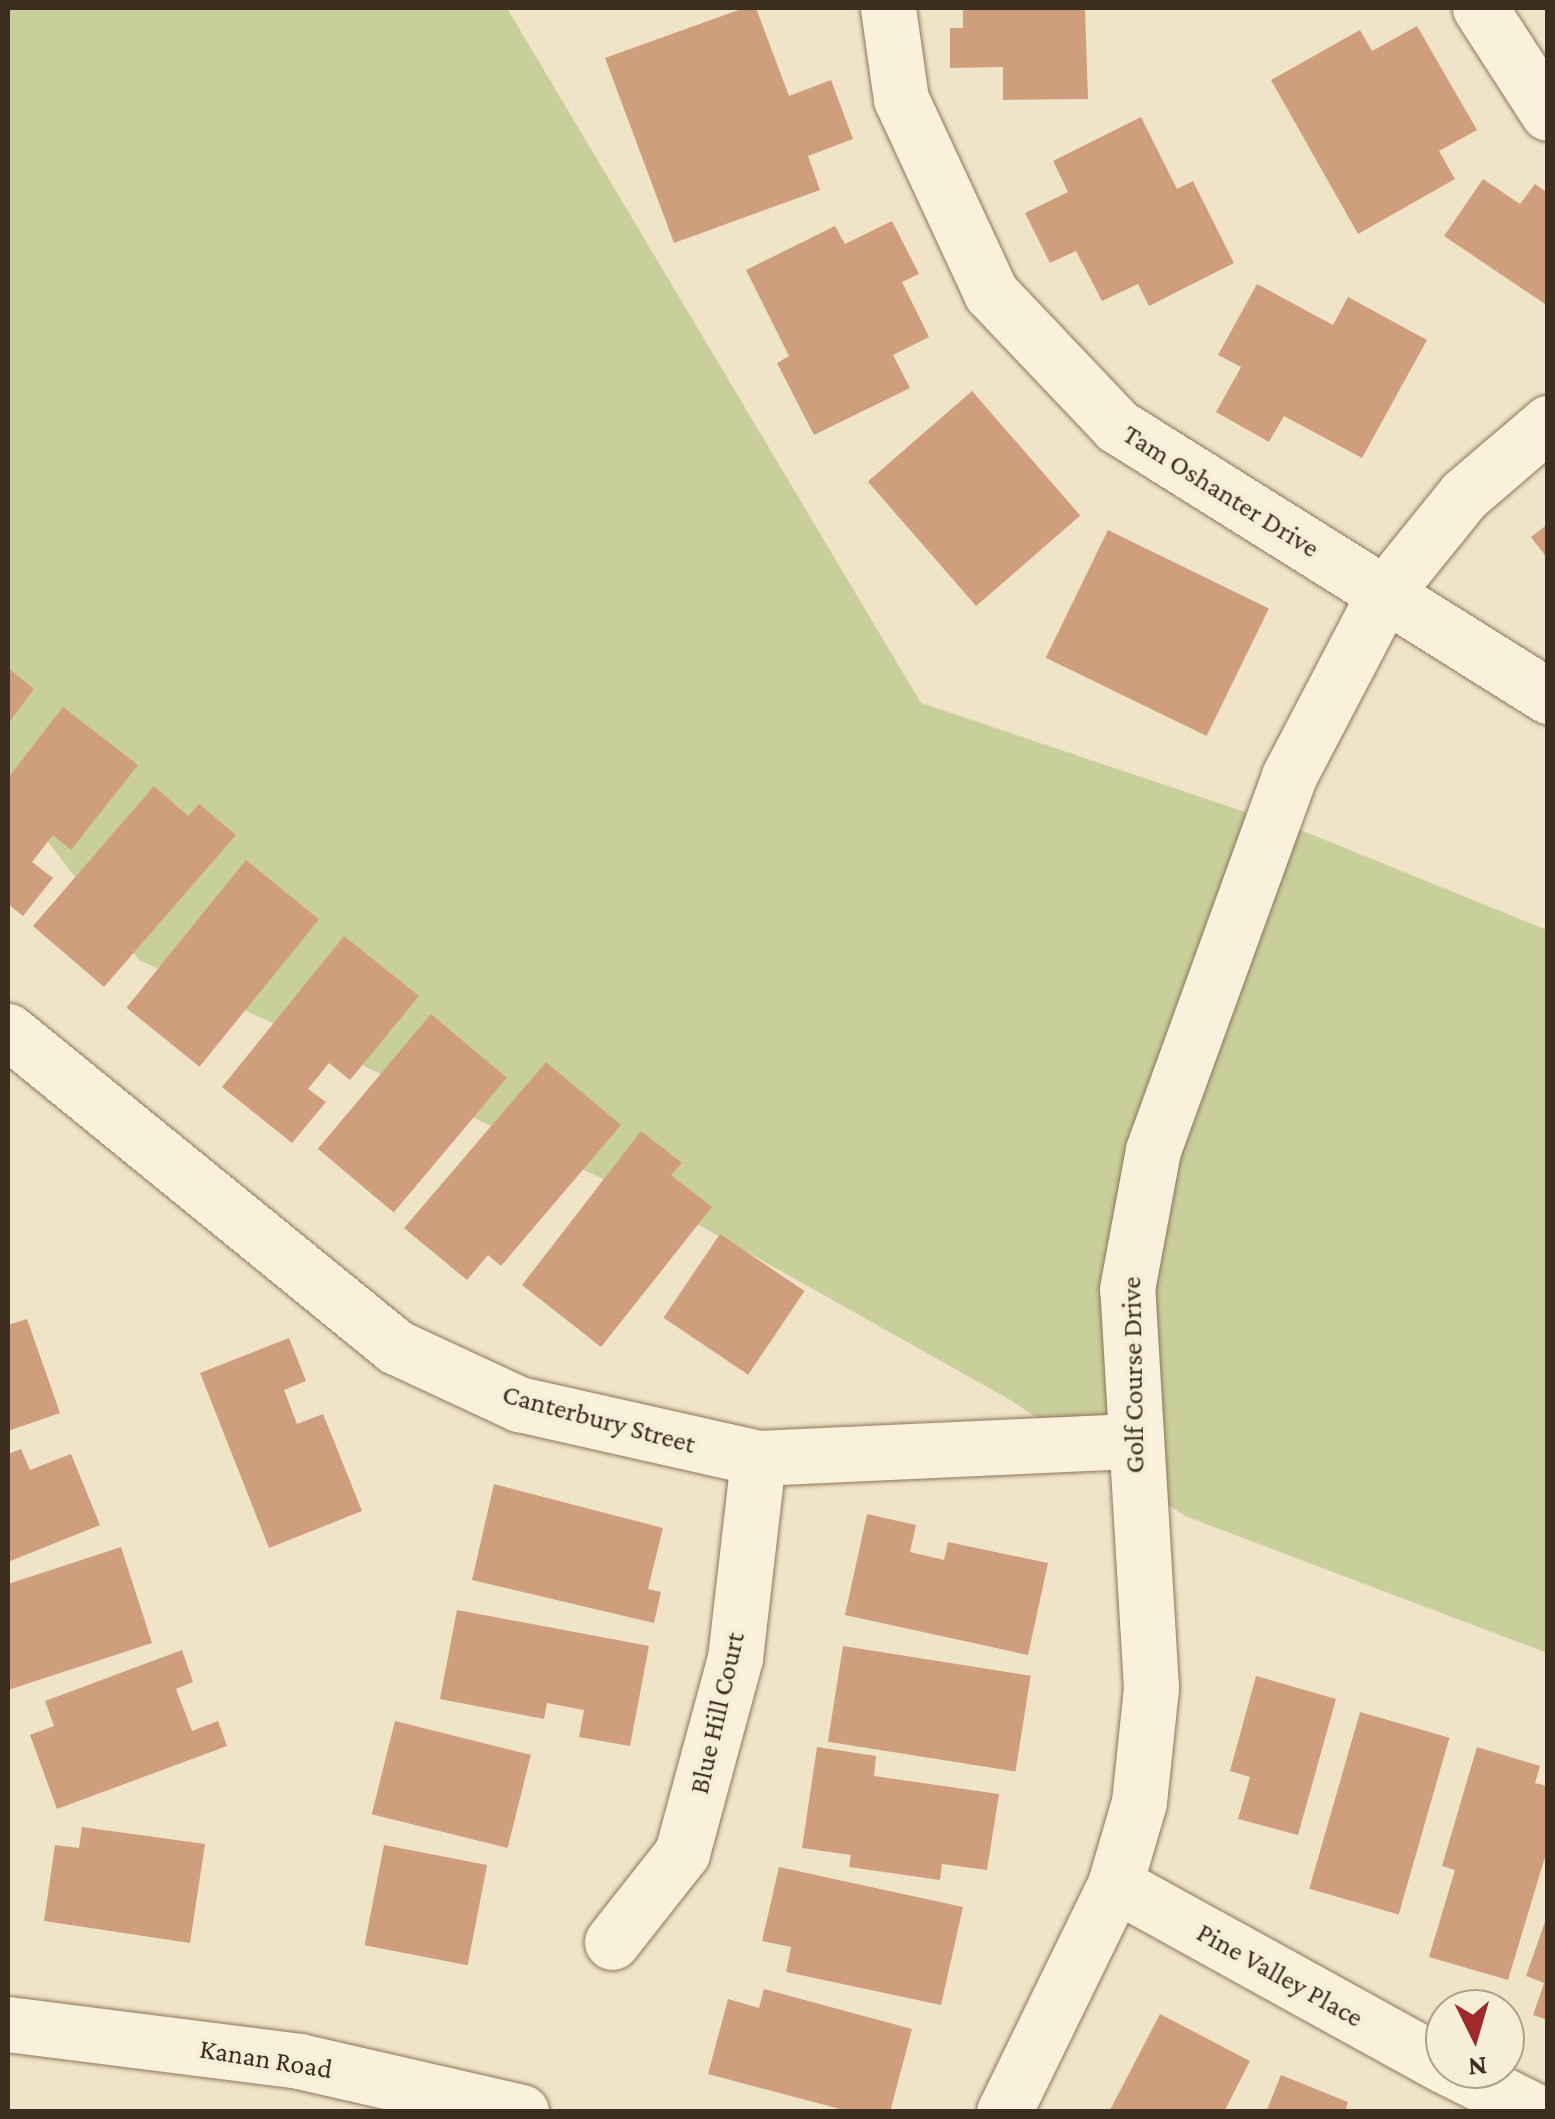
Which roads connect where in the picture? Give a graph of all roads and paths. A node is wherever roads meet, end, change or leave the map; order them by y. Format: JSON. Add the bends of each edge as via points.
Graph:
{"nodes":[{"id":1,"x":888,"y":8,"type":"edge"},
{"id":2,"x":1480,"y":8,"type":"edge"},
{"id":3,"x":1548,"y":113,"type":"edge"},
{"id":4,"x":1548,"y":423,"type":"edge"},
{"id":5,"x":1384,"y":594,"type":"junction"},
{"id":6,"x":1548,"y":696,"type":"edge"},
{"id":7,"x":8,"y":1031,"type":"edge"},
{"id":8,"x":1132,"y":1441,"type":"junction"},
{"id":9,"x":758,"y":1458,"type":"junction"},
{"id":10,"x":1115,"y":1884,"type":"junction"},
{"id":11,"x":612,"y":1942,"type":"dead end"},
{"id":12,"x":8,"y":2024,"type":"edge"},
{"id":13,"x":1425,"y":2054,"type":"edge"},
{"id":14,"x":1492,"y":2089,"type":"edge"},
{"id":15,"x":521,"y":2112,"type":"edge"},
{"id":16,"x":1004,"y":2112,"type":"edge"},
{"id":17,"x":1537,"y":2112,"type":"edge"}],
"edges":[{"from":1,"to":5,"type":"street","name":"Tam Oshanter Drive","via":[[901,99],[990,293],[1117,426]]},
{"from":2,"to":3,"type":"street"},
{"from":4,"to":5,"type":"street","name":"Golf Course Drive","via":[[1464,495]]},
{"from":5,"to":6,"type":"street","name":"Tam Oshanter Drive"},
{"from":5,"to":8,"type":"street","name":"Golf Course Drive","via":[[1289,776],[1154,1150],[1126,1289]]},
{"from":7,"to":9,"type":"street","name":"Canterbury Street","via":[[396,1347],[518,1404]]},
{"from":8,"to":9,"type":"street","name":"Canterbury Street"},
{"from":8,"to":10,"type":"street","name":"Golf Course Drive","via":[[1151,1688],[1139,1802]]},
{"from":9,"to":11,"type":"street","name":"Blue Hill Court","via":[[735,1658],[682,1853]]},
{"from":10,"to":13,"type":"street","name":"Pine Valley Place"},
{"from":10,"to":16,"type":"street","name":"Golf Course Drive"},
{"from":12,"to":15,"type":"street","name":"Kanan Road","via":[[299,2061]]},
{"from":14,"to":17,"type":"street","name":"Pine Valley Place"}]}
